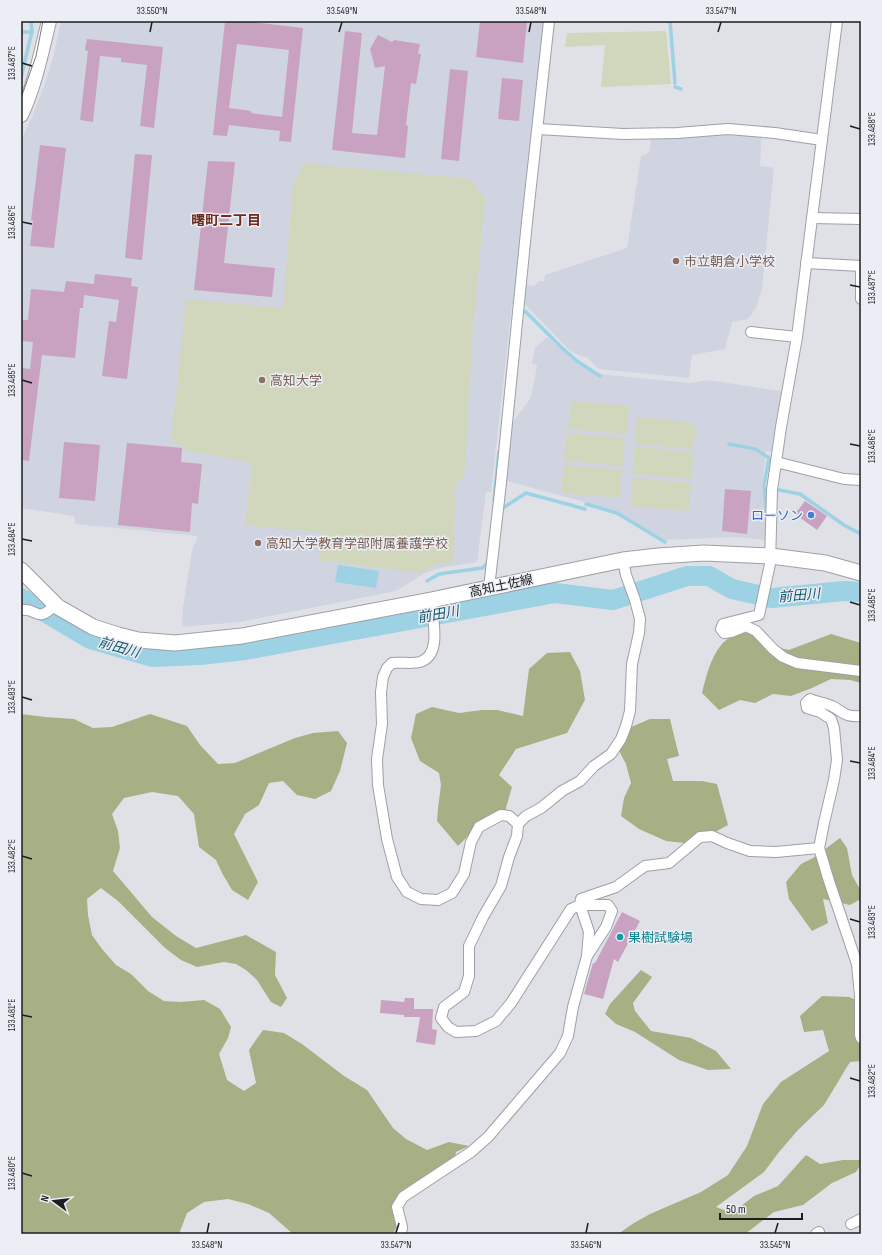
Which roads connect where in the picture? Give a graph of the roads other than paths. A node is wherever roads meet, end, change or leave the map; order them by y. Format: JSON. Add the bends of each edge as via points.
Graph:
{"nodes":[{"id":1,"x":49,"y":21,"type":"edge"},
{"id":2,"x":549,"y":21,"type":"edge"},
{"id":3,"x":837,"y":21,"type":"edge"},
{"id":4,"x":21,"y":115,"type":"edge"},
{"id":5,"x":538,"y":129,"type":"junction"},
{"id":6,"x":822,"y":140,"type":"junction"},
{"id":7,"x":812,"y":218,"type":"junction"},
{"id":8,"x":861,"y":219,"type":"edge"},
{"id":9,"x":806,"y":263,"type":"junction"},
{"id":10,"x":861,"y":299,"type":"edge"},
{"id":11,"x":751,"y":332,"type":"dead end"},
{"id":12,"x":797,"y":336,"type":"junction"},
{"id":13,"x":776,"y":462,"type":"junction"},
{"id":14,"x":861,"y":480,"type":"edge"},
{"id":15,"x":771,"y":556,"type":"junction"},
{"id":16,"x":623,"y":560,"type":"junction"},
{"id":17,"x":21,"y":570,"type":"edge"},
{"id":18,"x":861,"y":573,"type":"edge"},
{"id":19,"x":489,"y":588,"type":"junction"},
{"id":20,"x":21,"y":610,"type":"edge"},
{"id":21,"x":50,"y":610,"type":"junction"},
{"id":22,"x":432,"y":611,"type":"junction"},
{"id":23,"x":861,"y":671,"type":"edge"},
{"id":24,"x":861,"y":716,"type":"edge"},
{"id":25,"x":518,"y":824,"type":"junction"},
{"id":26,"x":820,"y":848,"type":"junction"},
{"id":27,"x":580,"y":905,"type":"junction"},
{"id":28,"x":587,"y":956,"type":"junction"},
{"id":29,"x":861,"y":1038,"type":"edge"},
{"id":30,"x":861,"y":1218,"type":"edge"},
{"id":31,"x":851,"y":1224,"type":"dead end"},
{"id":32,"x":401,"y":1234,"type":"edge"}],
"edges":[{"from":1,"to":4,"type":"main road","via":[[31,89]]},
{"from":2,"to":5,"type":"street"},
{"from":3,"to":6,"type":"street"},
{"from":5,"to":6,"type":"street","via":[[677,134],[728,129]]},
{"from":5,"to":19,"type":"street"},
{"from":6,"to":7,"type":"street"},
{"from":7,"to":8,"type":"street"},
{"from":7,"to":9,"type":"street"},
{"from":9,"to":10,"type":"street","via":[[861,266]]},
{"from":9,"to":12,"type":"street"},
{"from":11,"to":12,"type":"street"},
{"from":12,"to":13,"type":"street"},
{"from":13,"to":14,"type":"street","via":[[844,479]]},
{"from":13,"to":15,"type":"street","via":[[772,490]]},
{"from":15,"to":16,"type":"main road","name":"高知土佐線","via":[[704,553]]},
{"from":15,"to":18,"type":"main road","name":"高知土佐線","via":[[825,563]]},
{"from":15,"to":23,"type":"street","via":[[759,615],[723,624],[721,629],[724,633],[746,626],[756,631],[784,657],[797,662]]},
{"from":16,"to":19,"type":"main road","name":"高知土佐線"},
{"from":16,"to":25,"type":"street","via":[[640,619],[632,664],[630,711],[621,739],[611,754],[594,766],[580,781],[562,791]]},
{"from":17,"to":21,"type":"main road","name":"高知土佐線"},
{"from":19,"to":22,"type":"main road","name":"高知土佐線"},
{"from":20,"to":21,"type":"street","via":[[41,616]]},
{"from":21,"to":22,"type":"main road","name":"高知土佐線","via":[[118,636],[175,643]]},
{"from":22,"to":25,"type":"street","via":[[435,640],[431,654],[421,662],[392,663],[383,677],[381,692],[382,724],[378,785],[387,839],[397,877],[407,892],[421,899],[438,900],[452,893],[464,874],[471,842],[479,827],[501,815],[509,816]]},
{"from":24,"to":26,"type":"street","via":[[851,717],[832,706],[810,699],[806,703],[808,708],[832,718],[834,728],[837,760]]},
{"from":25,"to":27,"type":"street","via":[[517,836],[501,886],[470,946],[469,976],[464,992],[444,1007],[441,1018],[448,1027],[456,1032],[476,1031],[496,1021],[511,1003],[571,909]]},
{"from":26,"to":27,"type":"street","via":[[776,852],[750,851],[712,836],[700,837],[669,863],[645,866],[616,888],[582,898]]},
{"from":26,"to":29,"type":"street","via":[[857,964]]},
{"from":27,"to":28,"type":"street","via":[[589,932]]},
{"from":27,"to":28,"type":"street","via":[[608,905],[612,911],[606,927]]},
{"from":28,"to":32,"type":"street","via":[[568,1036],[560,1053],[483,1142],[402,1197],[397,1207],[402,1227]]},
{"from":30,"to":31,"type":"street"}]}
